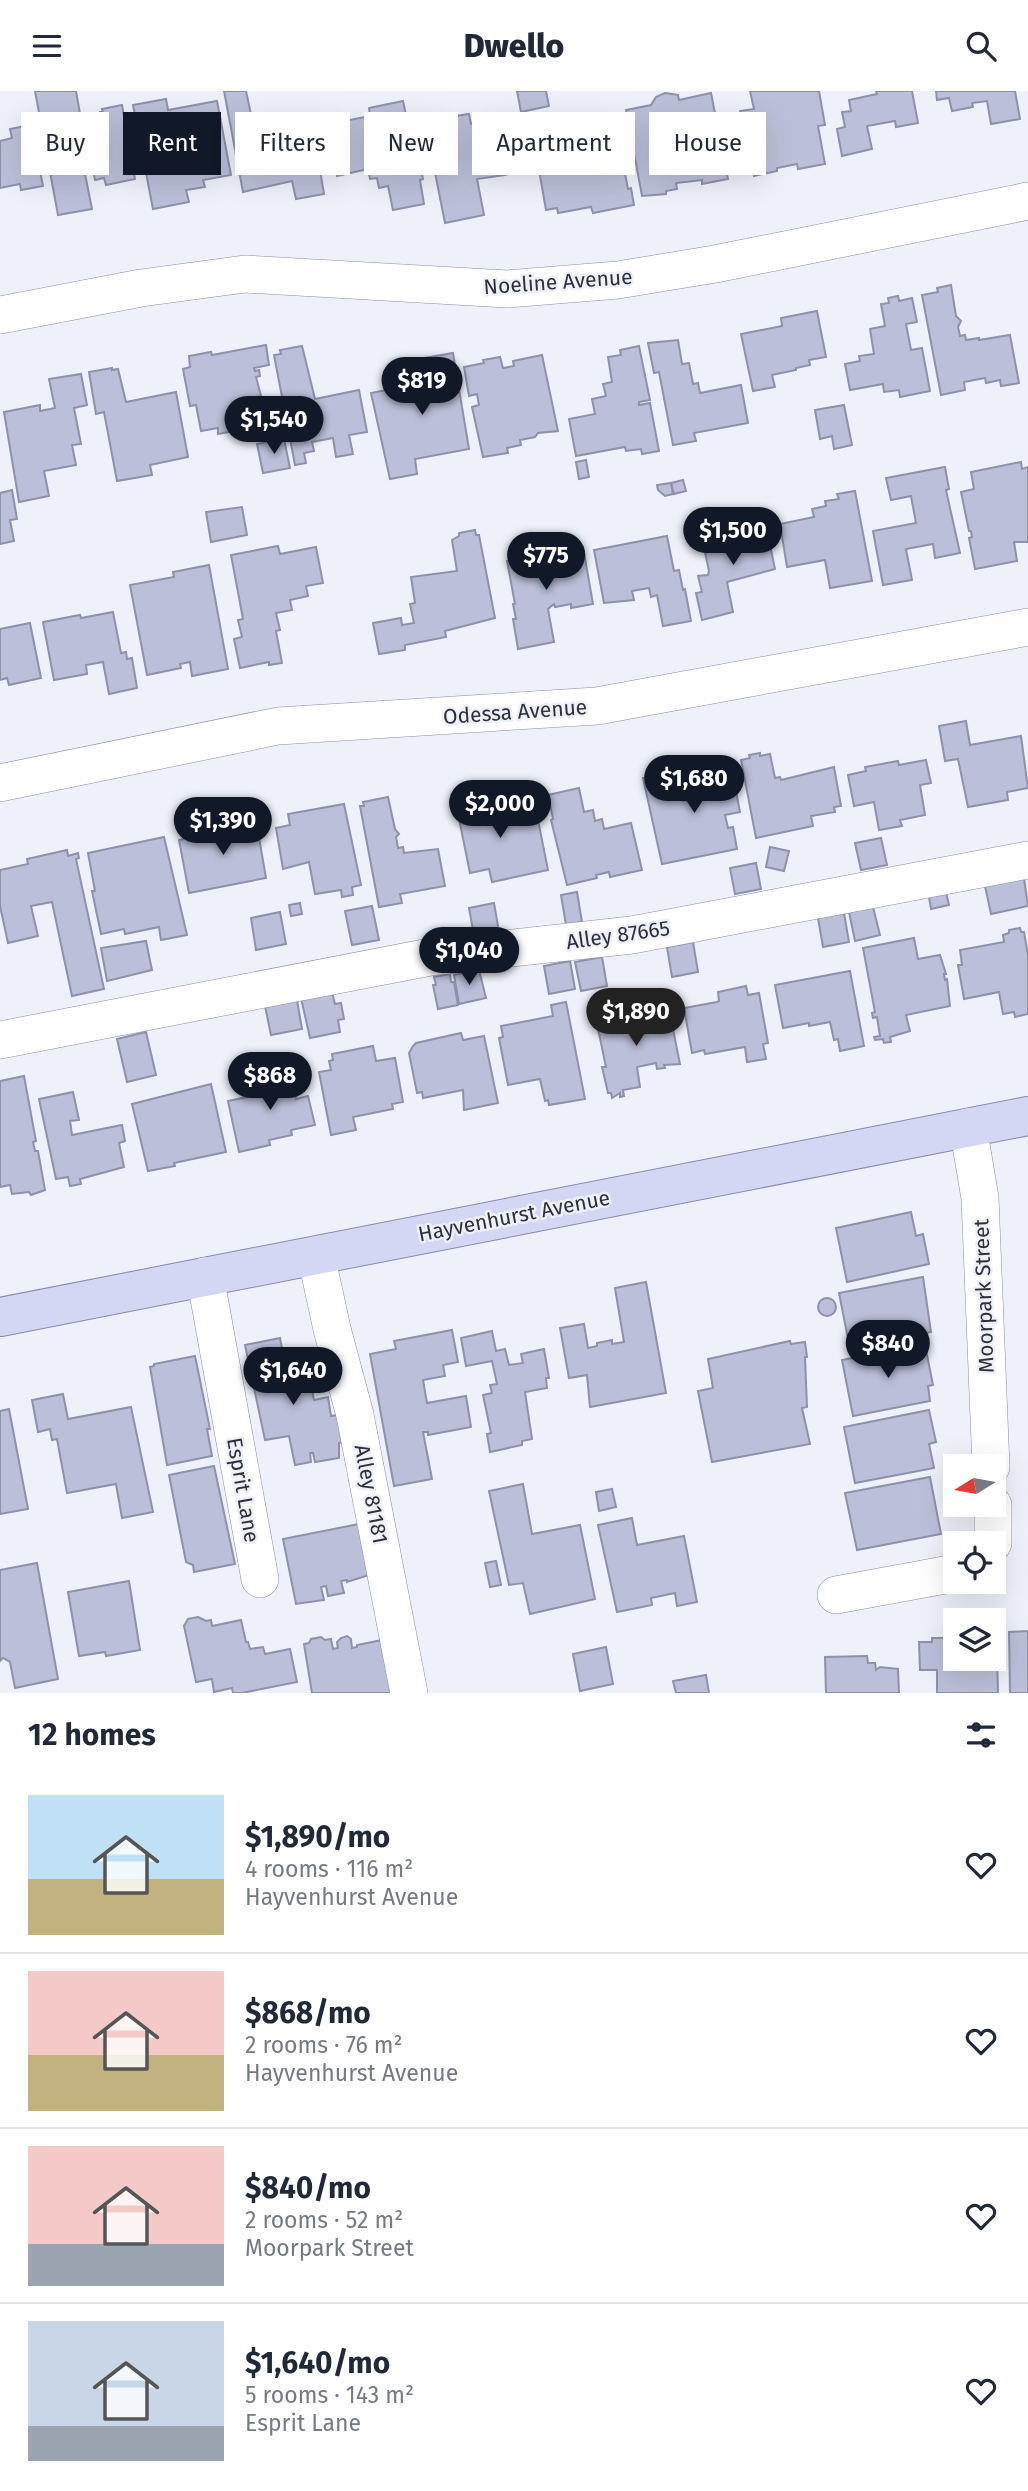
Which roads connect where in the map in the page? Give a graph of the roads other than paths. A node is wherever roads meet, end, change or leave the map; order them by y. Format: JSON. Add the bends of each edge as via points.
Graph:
{"nodes":[{"id":1,"x":1028,"y":201,"type":"edge"},
{"id":2,"x":0,"y":315,"type":"edge"},
{"id":3,"x":1028,"y":627,"type":"edge"},
{"id":4,"x":0,"y":783,"type":"edge"},
{"id":5,"x":1028,"y":860,"type":"edge"},
{"id":6,"x":0,"y":1040,"type":"edge"},
{"id":7,"x":1028,"y":1116,"type":"edge"},
{"id":8,"x":968,"y":1127,"type":"junction"},
{"id":9,"x":316,"y":1255,"type":"junction"},
{"id":10,"x":205,"y":1276,"type":"junction"},
{"id":11,"x":0,"y":1317,"type":"edge"},
{"id":12,"x":990,"y":1454,"type":"edge"},
{"id":13,"x":943,"y":1575,"type":"edge"},
{"id":14,"x":260,"y":1579,"type":"dead end"},
{"id":15,"x":836,"y":1595,"type":"dead end"},
{"id":16,"x":409,"y":1693,"type":"edge"}],
"edges":[{"from":1,"to":2,"type":"street","name":"Noeline Avenue","via":[[618,280],[508,289],[245,274]]},
{"from":3,"to":4,"type":"street","name":"Odessa Avenue","via":[[597,706],[278,726]]},
{"from":5,"to":6,"type":"street","name":"Alley 87665","via":[[632,935],[430,957]]},
{"from":7,"to":8,"type":"main road","name":"Hayvenhurst Avenue"},
{"from":8,"to":9,"type":"main road","name":"Hayvenhurst Avenue"},
{"from":8,"to":12,"type":"street","name":"Moorpark Street","via":[[980,1198]]},
{"from":9,"to":10,"type":"main road","name":"Hayvenhurst Avenue"},
{"from":9,"to":16,"type":"street","name":"Alley 81181","via":[[355,1416]]},
{"from":10,"to":11,"type":"main road","name":"Hayvenhurst Avenue"},
{"from":10,"to":14,"type":"street","name":"Esprit Lane"},
{"from":13,"to":15,"type":"street"}]}
